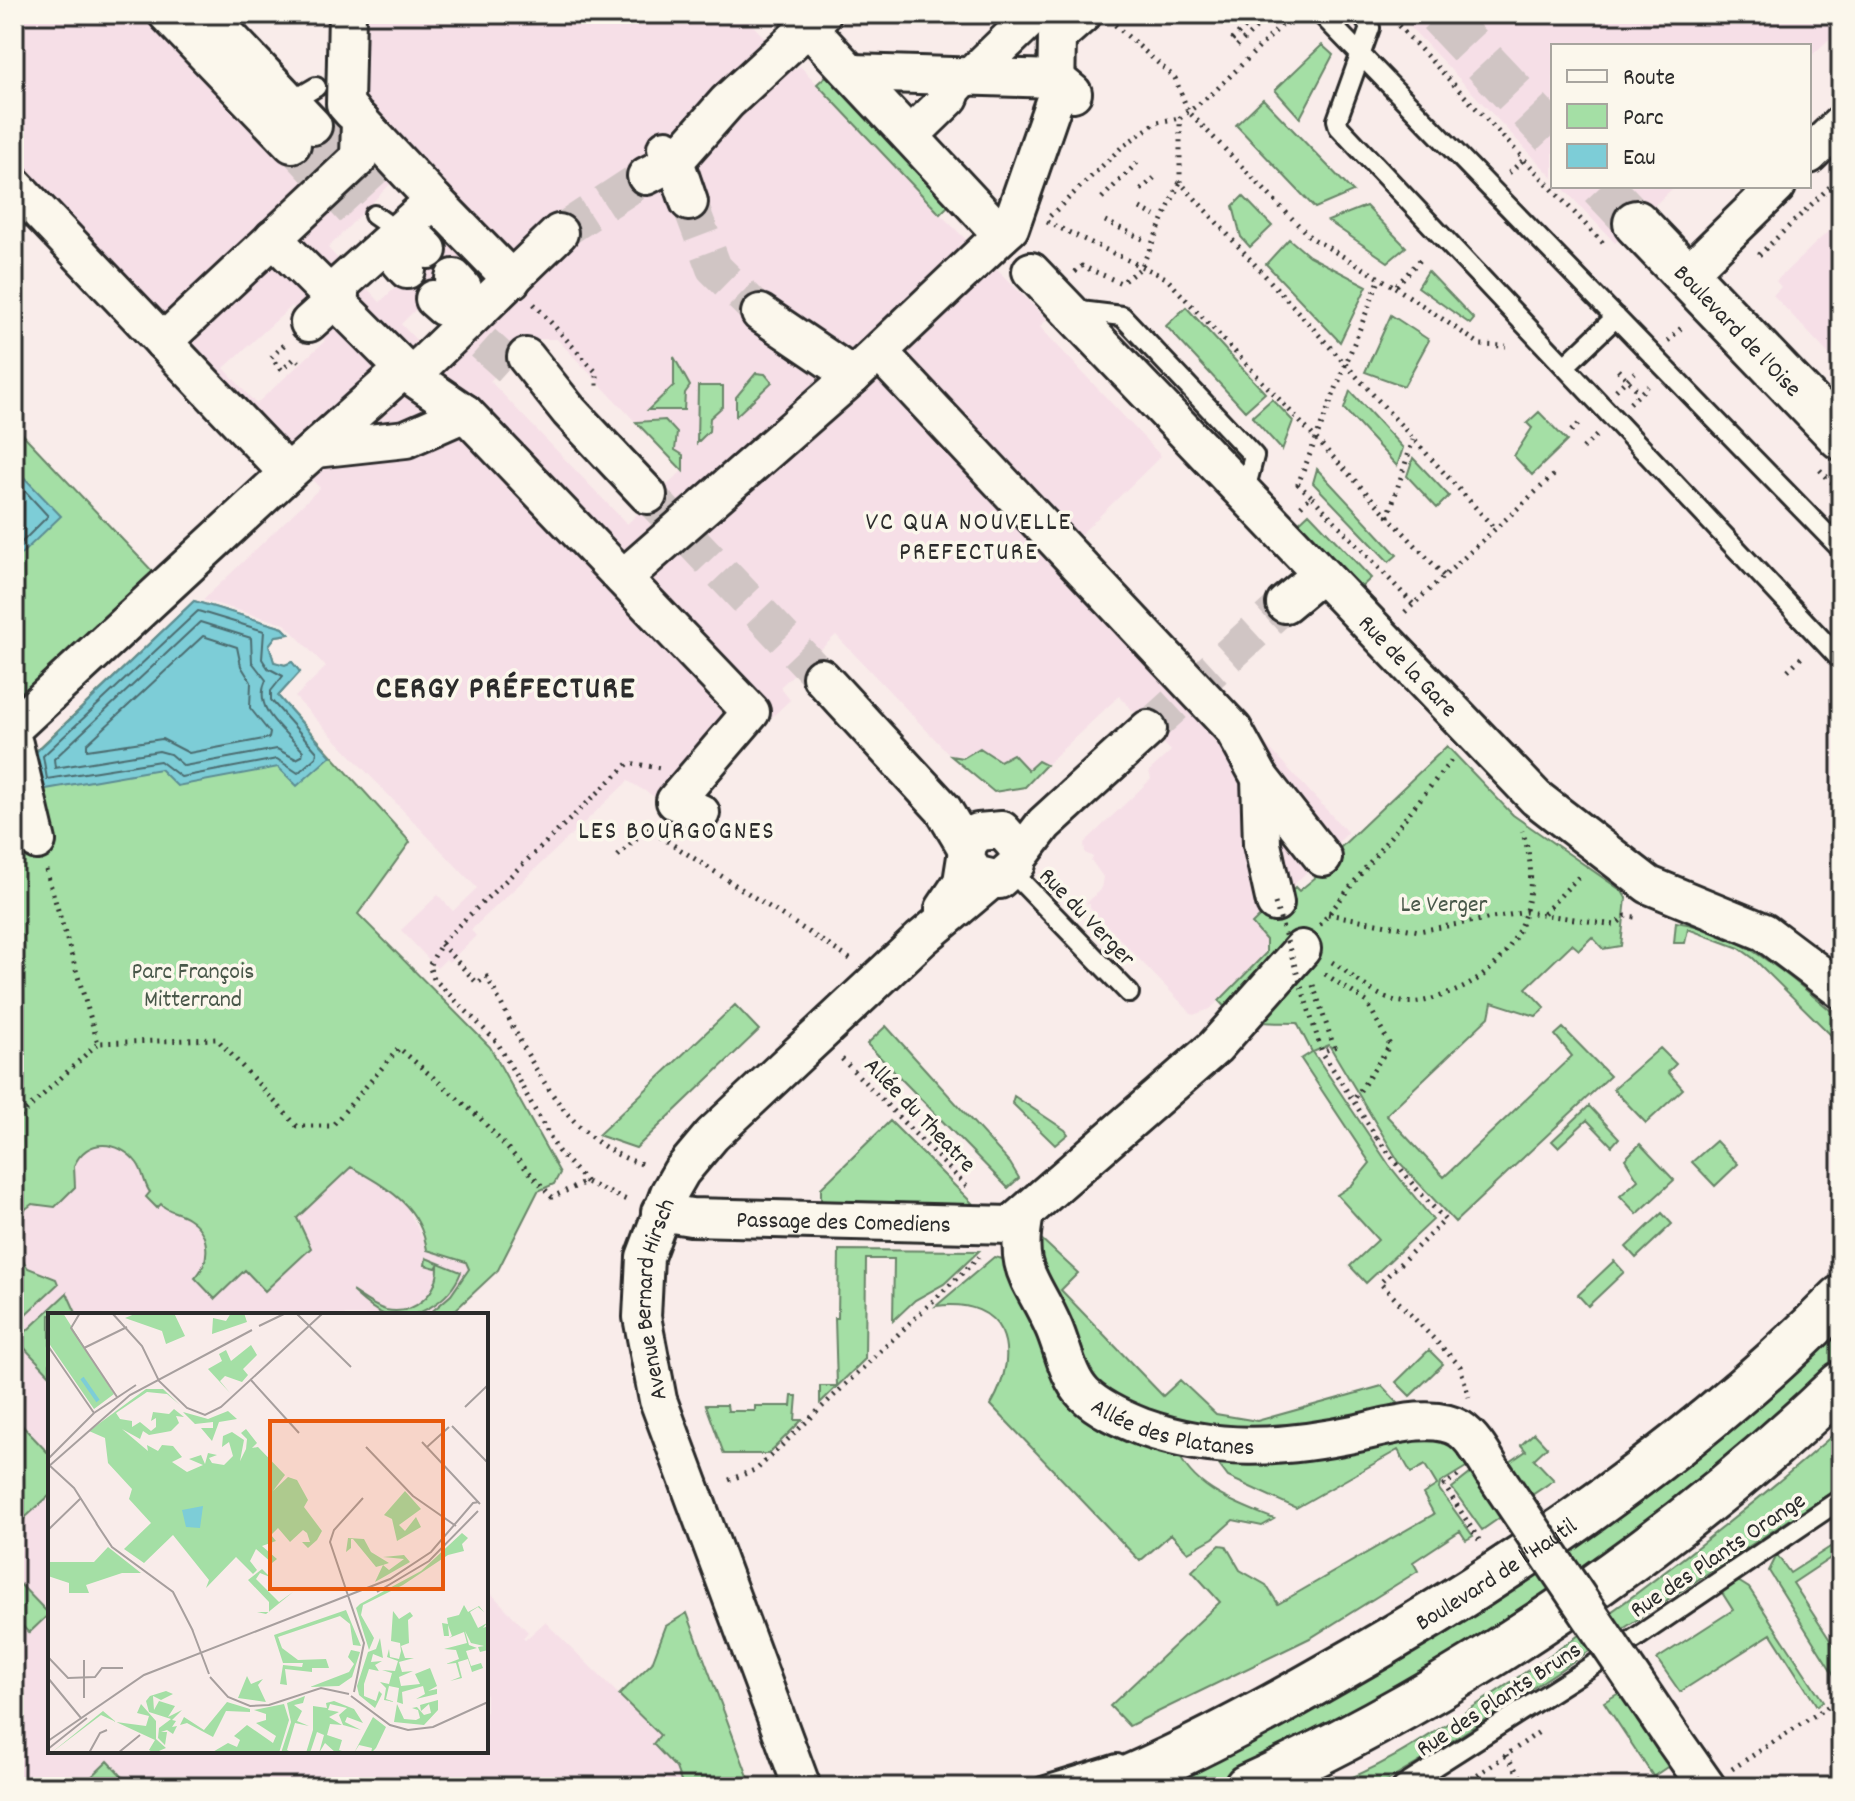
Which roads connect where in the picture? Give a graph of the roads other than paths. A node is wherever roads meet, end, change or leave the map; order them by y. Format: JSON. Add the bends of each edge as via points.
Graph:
{"nodes":[{"id":1,"x":347,"y":14,"type":"edge"},
{"id":2,"x":1321,"y":14,"type":"edge"},
{"id":3,"x":1362,"y":14,"type":"edge"},
{"id":4,"x":1059,"y":19,"type":"edge"},
{"id":5,"x":186,"y":20,"type":"edge"},
{"id":6,"x":806,"y":40,"type":"edge"},
{"id":7,"x":1361,"y":55,"type":"junction"},
{"id":8,"x":852,"y":73,"type":"junction"},
{"id":9,"x":968,"y":76,"type":"junction"},
{"id":10,"x":1066,"y":87,"type":"junction"},
{"id":11,"x":352,"y":112,"type":"tunnel mouth"},
{"id":12,"x":303,"y":115,"type":"tunnel mouth"},
{"id":13,"x":1841,"y":124,"type":"edge"},
{"id":14,"x":910,"y":136,"type":"junction"},
{"id":15,"x":1811,"y":153,"type":"edge"},
{"id":16,"x":14,"y":185,"type":"edge"},
{"id":17,"x":1775,"y":188,"type":"edge"},
{"id":18,"x":434,"y":200,"type":"junction"},
{"id":19,"x":689,"y":202,"type":"tunnel mouth"},
{"id":20,"x":559,"y":233,"type":"tunnel mouth"},
{"id":21,"x":1620,"y":234,"type":"tunnel mouth"},
{"id":22,"x":1002,"y":235,"type":"junction"},
{"id":23,"x":273,"y":238,"type":"junction"},
{"id":24,"x":1686,"y":275,"type":"junction"},
{"id":25,"x":1050,"y":290,"type":"road end"},
{"id":26,"x":522,"y":292,"type":"junction"},
{"id":27,"x":322,"y":312,"type":"junction"},
{"id":28,"x":760,"y":313,"type":"tunnel mouth"},
{"id":29,"x":1616,"y":317,"type":"junction"},
{"id":30,"x":155,"y":333,"type":"junction"},
{"id":31,"x":519,"y":363,"type":"tunnel mouth"},
{"id":32,"x":866,"y":364,"type":"junction"},
{"id":33,"x":1566,"y":365,"type":"junction"},
{"id":34,"x":408,"y":373,"type":"junction"},
{"id":35,"x":465,"y":413,"type":"junction"},
{"id":36,"x":1841,"y":437,"type":"edge"},
{"id":37,"x":315,"y":449,"type":"junction"},
{"id":38,"x":288,"y":473,"type":"junction"},
{"id":39,"x":648,"y":495,"type":"tunnel mouth"},
{"id":40,"x":1841,"y":549,"type":"edge"},
{"id":41,"x":1320,"y":575,"type":"junction"},
{"id":42,"x":623,"y":578,"type":"junction"},
{"id":43,"x":1285,"y":604,"type":"tunnel mouth"},
{"id":44,"x":1841,"y":660,"type":"edge"},
{"id":45,"x":821,"y":677,"type":"tunnel mouth"},
{"id":46,"x":14,"y":727,"type":"edge"},
{"id":47,"x":1148,"y":729,"type":"tunnel mouth"},
{"id":48,"x":16,"y":760,"type":"edge"},
{"id":49,"x":1260,"y":778,"type":"junction"},
{"id":50,"x":695,"y":797,"type":"road end"},
{"id":51,"x":37,"y":841,"type":"road end"},
{"id":52,"x":991,"y":854,"type":"junction"},
{"id":53,"x":1323,"y":858,"type":"dead end"},
{"id":54,"x":1275,"y":903,"type":"road end"},
{"id":55,"x":1316,"y":946,"type":"road end"},
{"id":56,"x":1841,"y":990,"type":"edge"},
{"id":57,"x":1129,"y":993,"type":"dead end"},
{"id":58,"x":660,"y":1212,"type":"junction"},
{"id":59,"x":1025,"y":1214,"type":"junction"},
{"id":60,"x":1841,"y":1298,"type":"edge"},
{"id":61,"x":1841,"y":1384,"type":"edge"},
{"id":62,"x":1841,"y":1499,"type":"edge"},
{"id":63,"x":1619,"y":1648,"type":"joint"},
{"id":64,"x":1175,"y":1755,"type":"junction"},
{"id":65,"x":1706,"y":1786,"type":"edge"},
{"id":66,"x":802,"y":1787,"type":"edge"},
{"id":67,"x":1042,"y":1787,"type":"edge"},
{"id":68,"x":1107,"y":1787,"type":"edge"},
{"id":69,"x":1247,"y":1787,"type":"edge"},
{"id":70,"x":1402,"y":1787,"type":"edge"}],
"edges":[{"from":1,"to":11,"type":"street","via":[[345,104]]},
{"from":2,"to":7,"type":"lane"},
{"from":3,"to":7,"type":"lane","via":[[1370,28]]},
{"from":4,"to":9,"type":"street"},
{"from":4,"to":10,"type":"street"},
{"from":5,"to":12,"type":"street"},
{"from":6,"to":8,"type":"street"},
{"from":6,"to":19,"type":"street","via":[[662,162]]},
{"from":7,"to":29,"type":"lane"},
{"from":7,"to":33,"type":"lane","via":[[1339,127]]},
{"from":8,"to":9,"type":"street"},
{"from":8,"to":14,"type":"street"},
{"from":9,"to":10,"type":"street"},
{"from":9,"to":14,"type":"street"},
{"from":10,"to":22,"type":"street","via":[[1056,96],[1010,228]]},
{"from":13,"to":15,"type":"street"},
{"from":14,"to":22,"type":"street"},
{"from":16,"to":30,"type":"street"},
{"from":17,"to":24,"type":"street"},
{"from":18,"to":23,"type":"street","via":[[360,121],[359,158]]},
{"from":18,"to":26,"type":"street"},
{"from":18,"to":27,"type":"street","via":[[340,285],[340,295]]},
{"from":20,"to":26,"type":"street"},
{"from":21,"to":24,"type":"main road","name":"Boulevard de l'Oise"},
{"from":22,"to":32,"type":"street"},
{"from":23,"to":27,"type":"street"},
{"from":23,"to":30,"type":"street"},
{"from":24,"to":36,"type":"main road","name":"Boulevard de l'Oise"},
{"from":25,"to":41,"type":"street","name":"Rue de la Gare"},
{"from":26,"to":34,"type":"street"},
{"from":27,"to":34,"type":"street"},
{"from":28,"to":32,"type":"street"},
{"from":29,"to":33,"type":"lane"},
{"from":29,"to":40,"type":"lane"},
{"from":30,"to":38,"type":"street"},
{"from":31,"to":39,"type":"street","via":[[583,405]]},
{"from":32,"to":42,"type":"street"},
{"from":32,"to":49,"type":"street","via":[[1233,729]]},
{"from":33,"to":44,"type":"lane"},
{"from":34,"to":35,"type":"street"},
{"from":34,"to":37,"type":"street"},
{"from":35,"to":37,"type":"street","via":[[406,439]]},
{"from":35,"to":42,"type":"street"},
{"from":37,"to":38,"type":"street"},
{"from":38,"to":46,"type":"street"},
{"from":41,"to":43,"type":"street"},
{"from":41,"to":56,"type":"street","name":"Rue de la Gare","via":[[1536,798],[1629,872],[1668,896],[1764,932]]},
{"from":42,"to":50,"type":"street","via":[[751,712]]},
{"from":45,"to":52,"type":"street"},
{"from":47,"to":52,"type":"street"},
{"from":48,"to":51,"type":"street"},
{"from":49,"to":53,"type":"street"},
{"from":49,"to":54,"type":"street","via":[[1262,844]]},
{"from":52,"to":57,"type":"lane","name":"Rue du Verger"},
{"from":52,"to":58,"type":"street","name":"Avenue Bernard Hirsch","via":[[921,939],[705,1143],[681,1172]]},
{"from":55,"to":59,"type":"street","via":[[1215,1047]]},
{"from":58,"to":59,"type":"street","name":"Passage des Comediens","via":[[983,1225],[1011,1225]]},
{"from":58,"to":66,"type":"street","name":"Avenue Bernard Hirsch","via":[[641,1288],[651,1373]]},
{"from":59,"to":65,"type":"street","name":"Allée des Platanes","bridge":true,"via":[[1021,1264],[1076,1384],[1125,1420],[1188,1441],[1258,1448],[1404,1425],[1461,1429]]},
{"from":60,"to":64,"type":"main road","name":"Boulevard de l'Hautil","via":[[1728,1402],[1582,1517],[1399,1636]]},
{"from":61,"to":69,"type":"main road","via":[[1738,1477],[1581,1594],[1416,1698]]},
{"from":62,"to":63,"type":"lane","name":"Rue des Plants Orange"},
{"from":63,"to":70,"type":"lane","name":"Rue des Plants Bruns"},
{"from":64,"to":67,"type":"lane","via":[[1110,1766]]},
{"from":64,"to":68,"type":"main road","name":"Boulevard de l'Hautil"}]}
